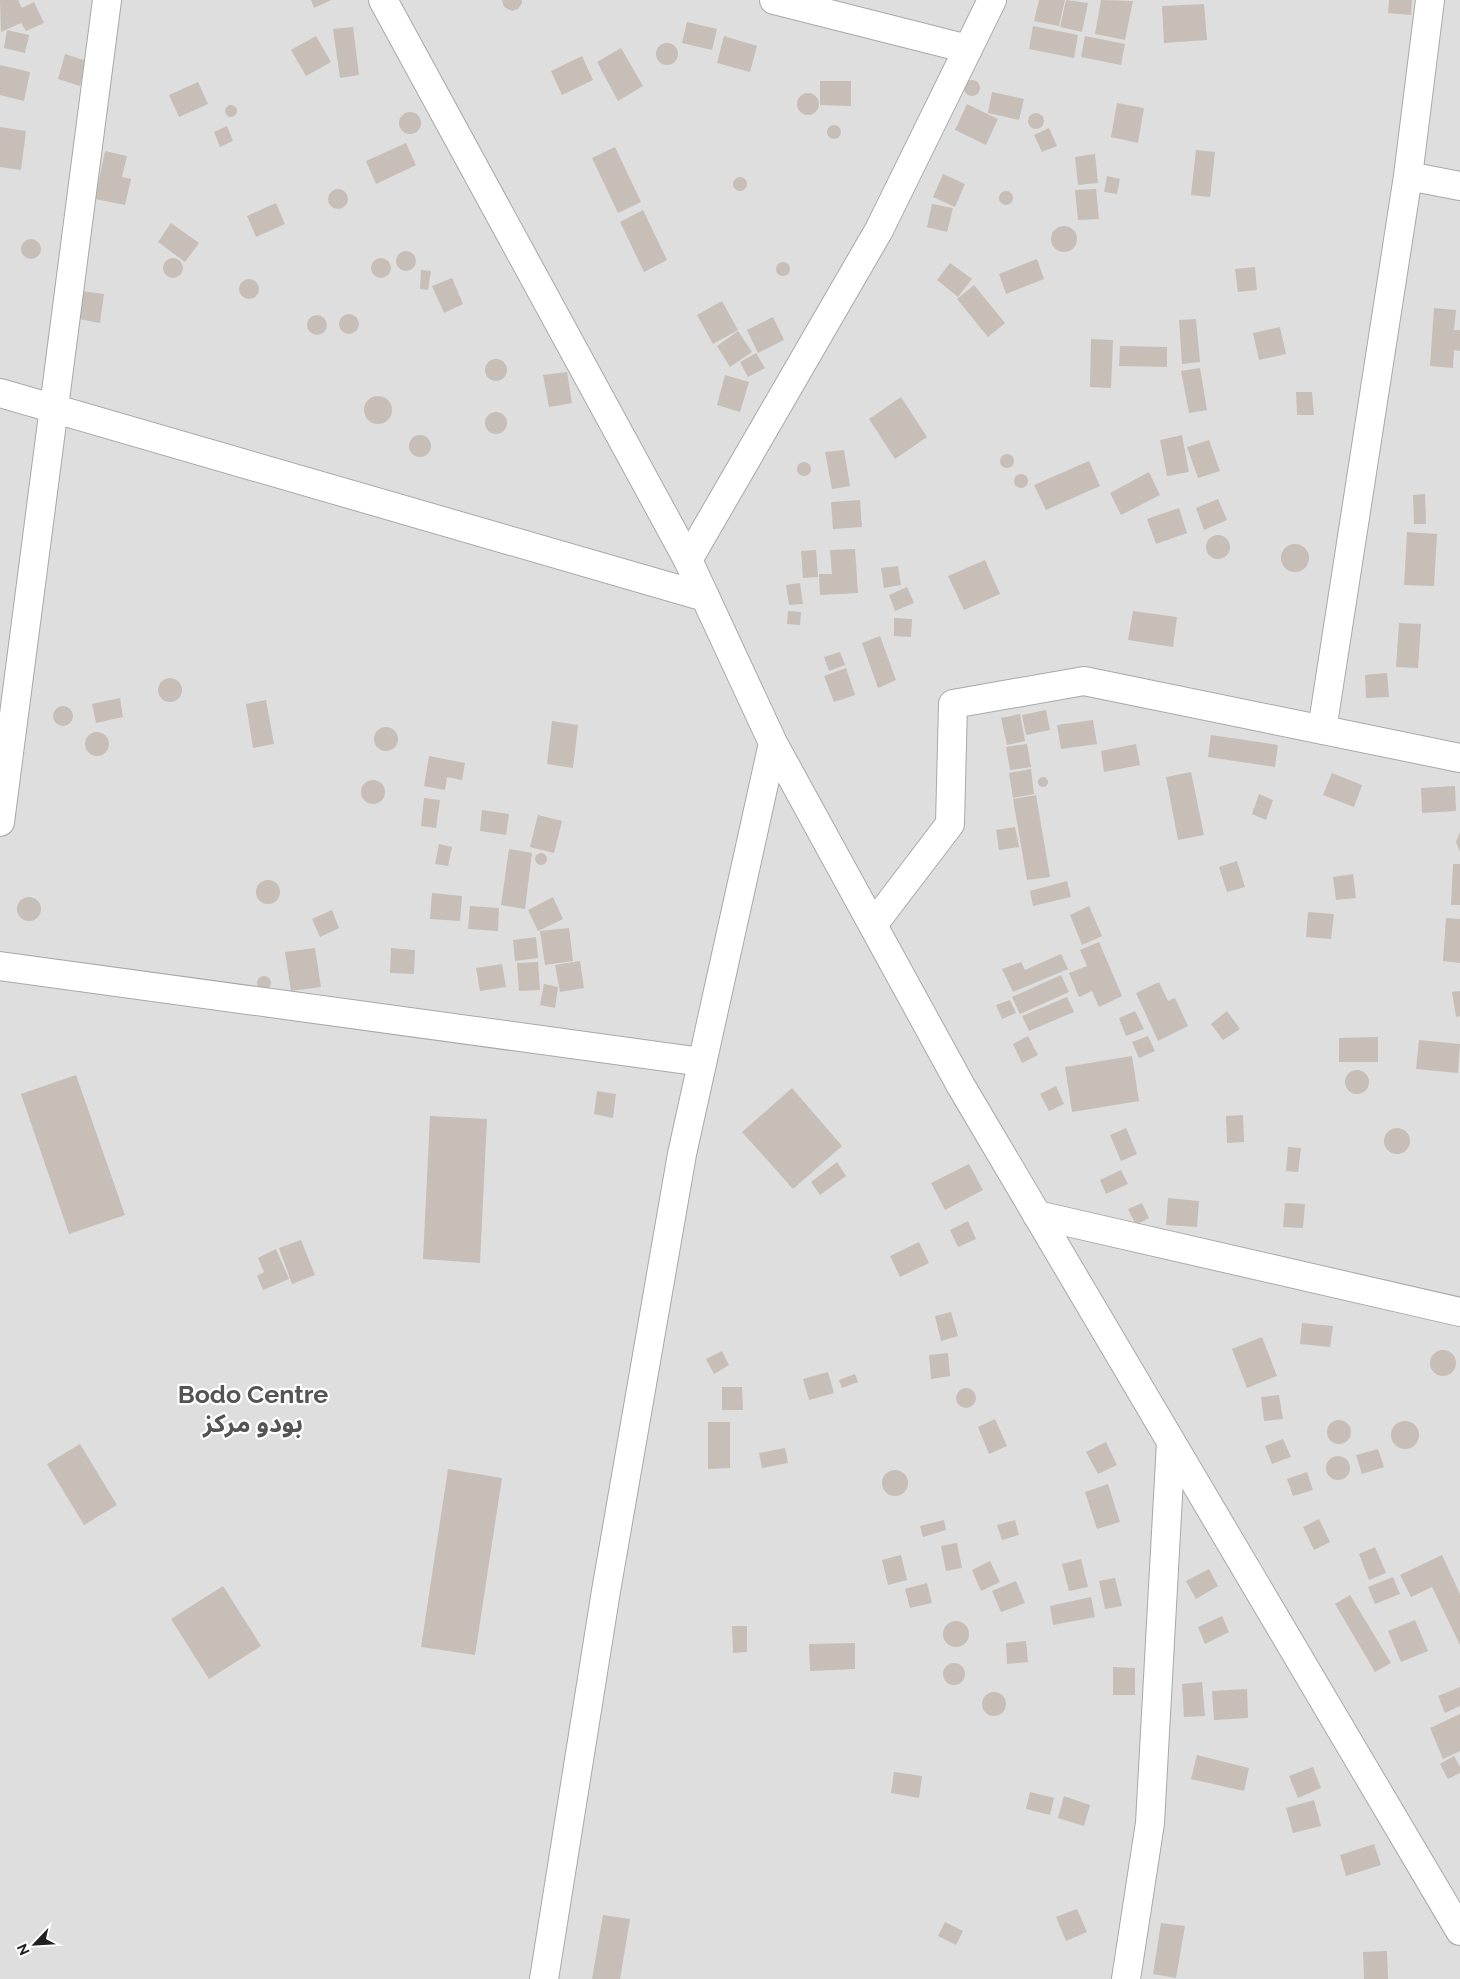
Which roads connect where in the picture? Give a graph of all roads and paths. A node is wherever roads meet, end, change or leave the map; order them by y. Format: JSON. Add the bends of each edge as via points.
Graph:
{"nodes":[{"id":1,"x":107,"y":0,"type":"edge"},
{"id":2,"x":383,"y":0,"type":"edge"},
{"id":3,"x":774,"y":0,"type":"edge"},
{"id":4,"x":992,"y":0,"type":"edge"},
{"id":5,"x":1430,"y":0,"type":"edge"},
{"id":6,"x":968,"y":49,"type":"junction"},
{"id":7,"x":1408,"y":176,"type":"junction"},
{"id":8,"x":1460,"y":186,"type":"edge"},
{"id":9,"x":0,"y":393,"type":"edge"},
{"id":10,"x":55,"y":409,"type":"junction"},
{"id":11,"x":688,"y":560,"type":"junction"},
{"id":12,"x":705,"y":597,"type":"junction"},
{"id":13,"x":1322,"y":730,"type":"junction"},
{"id":14,"x":773,"y":743,"type":"junction"},
{"id":15,"x":1460,"y":758,"type":"edge"},
{"id":16,"x":0,"y":822,"type":"edge"},
{"id":17,"x":873,"y":926,"type":"junction"},
{"id":18,"x":0,"y":966,"type":"edge"},
{"id":19,"x":702,"y":1062,"type":"junction"},
{"id":20,"x":1037,"y":1215,"type":"junction"},
{"id":21,"x":1460,"y":1312,"type":"edge"},
{"id":22,"x":1171,"y":1442,"type":"junction"},
{"id":23,"x":1453,"y":1907,"type":"edge"},
{"id":24,"x":1460,"y":1931,"type":"edge"},
{"id":25,"x":544,"y":1979,"type":"edge"},
{"id":26,"x":1126,"y":1979,"type":"edge"}],
"edges":[{"from":1,"to":10,"type":"street"},
{"from":2,"to":11,"type":"street"},
{"from":3,"to":6,"type":"street"},
{"from":4,"to":6,"type":"street"},
{"from":5,"to":7,"type":"street"},
{"from":6,"to":11,"type":"street","via":[[879,230]]},
{"from":7,"to":8,"type":"street"},
{"from":7,"to":13,"type":"street"},
{"from":9,"to":10,"type":"street"},
{"from":10,"to":12,"type":"street"},
{"from":10,"to":16,"type":"street"},
{"from":11,"to":12,"type":"street"},
{"from":12,"to":14,"type":"street"},
{"from":13,"to":15,"type":"street"},
{"from":13,"to":17,"type":"street","via":[[1084,682],[953,704],[950,824]]},
{"from":14,"to":17,"type":"street"},
{"from":14,"to":19,"type":"street"},
{"from":17,"to":20,"type":"street"},
{"from":18,"to":19,"type":"street"},
{"from":19,"to":25,"type":"street","via":[[680,1164],[611,1562]]},
{"from":20,"to":21,"type":"street"},
{"from":20,"to":22,"type":"street"},
{"from":22,"to":23,"type":"street"},
{"from":22,"to":26,"type":"street","via":[[1150,1823]]},
{"from":23,"to":24,"type":"street"}]}
